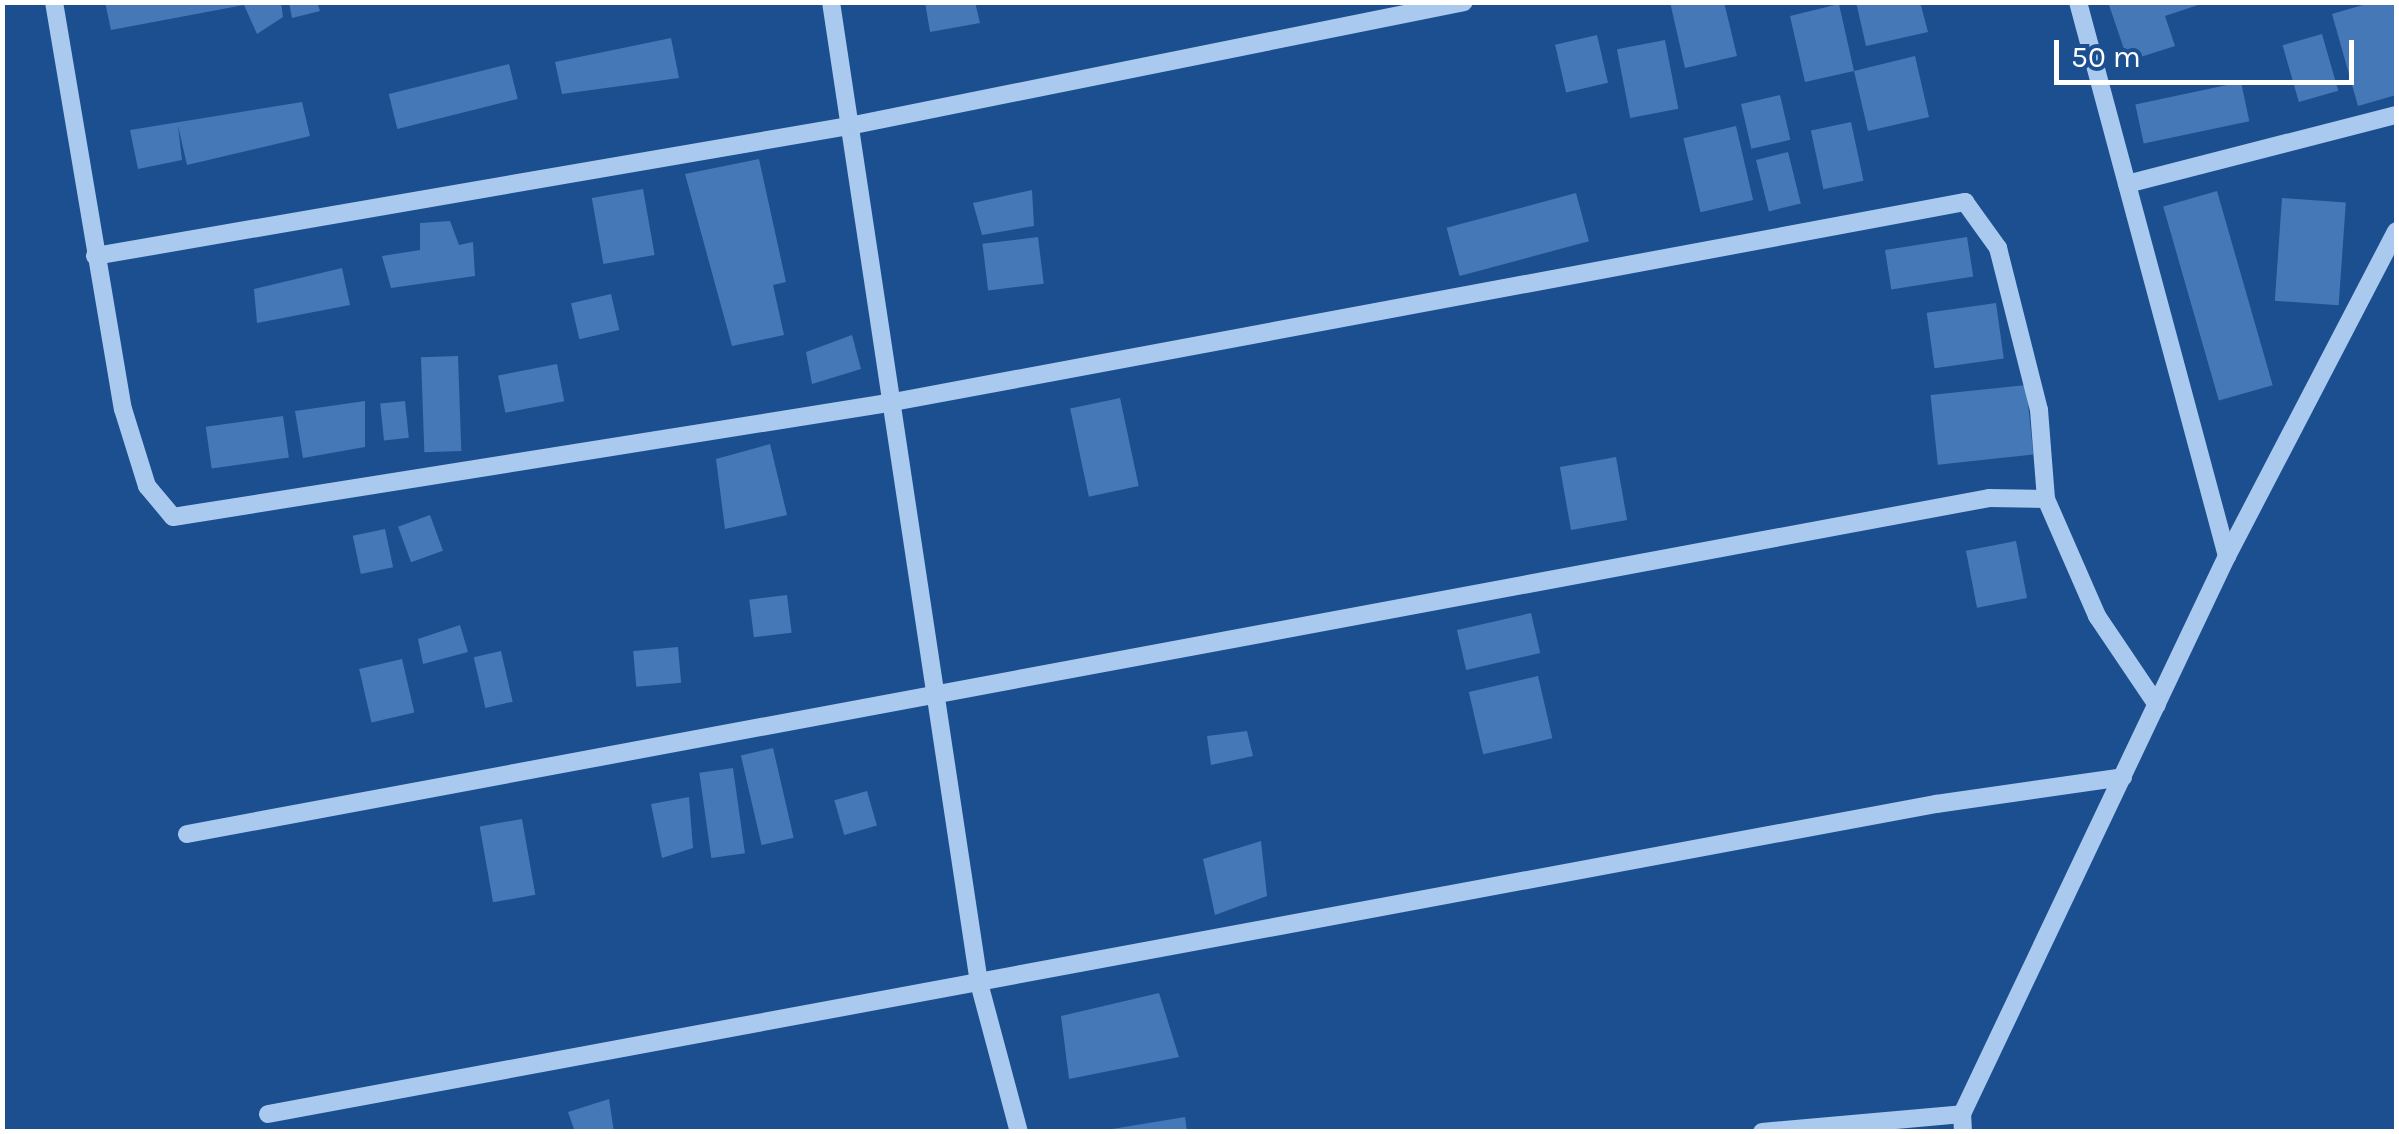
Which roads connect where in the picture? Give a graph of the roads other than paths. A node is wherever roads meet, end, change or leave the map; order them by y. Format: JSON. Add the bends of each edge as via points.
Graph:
{"nodes":[{"id":1,"x":54,"y":2,"type":"edge"},
{"id":2,"x":831,"y":2,"type":"edge"},
{"id":3,"x":1464,"y":2,"type":"edge"},
{"id":4,"x":2078,"y":2,"type":"edge"},
{"id":5,"x":2396,"y":115,"type":"edge"},
{"id":6,"x":854,"y":125,"type":"junction"},
{"id":7,"x":2127,"y":184,"type":"junction"},
{"id":8,"x":2396,"y":230,"type":"edge"},
{"id":9,"x":96,"y":256,"type":"junction"},
{"id":10,"x":888,"y":403,"type":"junction"},
{"id":11,"x":2046,"y":498,"type":"junction"},
{"id":12,"x":2227,"y":556,"type":"junction"},
{"id":13,"x":932,"y":694,"type":"junction"},
{"id":14,"x":2157,"y":704,"type":"junction"},
{"id":15,"x":2122,"y":777,"type":"junction"},
{"id":16,"x":186,"y":834,"type":"dead end"},
{"id":17,"x":978,"y":983,"type":"junction"},
{"id":18,"x":268,"y":1114,"type":"dead end"},
{"id":19,"x":1962,"y":1123,"type":"edge"},
{"id":20,"x":1019,"y":1132,"type":"edge"},
{"id":21,"x":1762,"y":1132,"type":"edge"}],
"edges":[{"from":1,"to":9,"type":"street"},
{"from":2,"to":6,"type":"street"},
{"from":3,"to":6,"type":"street"},
{"from":4,"to":7,"type":"street"},
{"from":5,"to":7,"type":"street"},
{"from":6,"to":9,"type":"street"},
{"from":6,"to":10,"type":"street"},
{"from":7,"to":12,"type":"street"},
{"from":8,"to":12,"type":"street"},
{"from":9,"to":10,"type":"street","via":[[122,409],[146,486],[174,517]]},
{"from":10,"to":11,"type":"street","via":[[1965,202],[1998,248],[2040,410]]},
{"from":10,"to":13,"type":"street"},
{"from":11,"to":13,"type":"street","via":[[1988,498]]},
{"from":11,"to":14,"type":"street","via":[[2097,616]]},
{"from":12,"to":14,"type":"street"},
{"from":13,"to":16,"type":"street"},
{"from":13,"to":17,"type":"street"},
{"from":14,"to":15,"type":"street"},
{"from":15,"to":17,"type":"street"},
{"from":15,"to":19,"type":"street"},
{"from":17,"to":18,"type":"street"},
{"from":17,"to":20,"type":"street"},
{"from":19,"to":21,"type":"street"}]}
